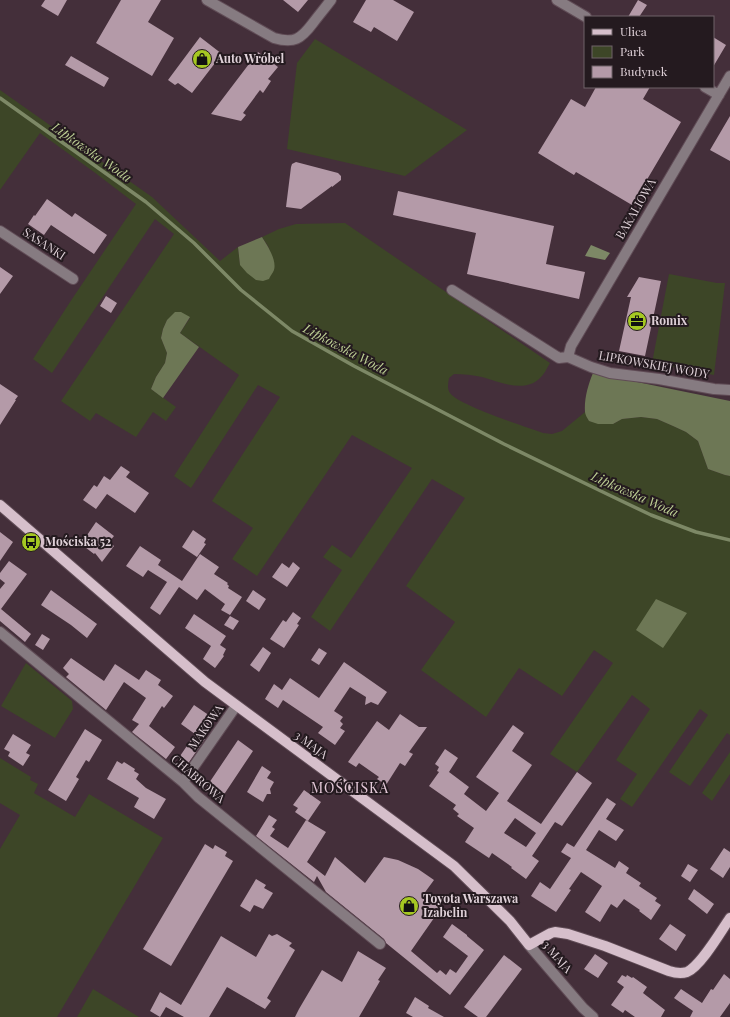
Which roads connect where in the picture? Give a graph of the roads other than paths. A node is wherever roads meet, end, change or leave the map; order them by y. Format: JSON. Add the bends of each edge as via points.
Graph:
{"nodes":[{"id":1,"x":207,"y":0,"type":"edge"},
{"id":2,"x":331,"y":0,"type":"edge"},
{"id":3,"x":557,"y":0,"type":"edge"},
{"id":4,"x":584,"y":16,"type":"edge"},
{"id":5,"x":730,"y":76,"type":"edge"},
{"id":6,"x":707,"y":88,"type":"edge"},
{"id":7,"x":719,"y":95,"type":"junction"},
{"id":8,"x":0,"y":231,"type":"edge"},
{"id":9,"x":73,"y":279,"type":"dead end"},
{"id":10,"x":452,"y":290,"type":"dead end"},
{"id":11,"x":568,"y":358,"type":"junction"},
{"id":12,"x":730,"y":390,"type":"edge"},
{"id":13,"x":0,"y":505,"type":"edge"},
{"id":14,"x":0,"y":632,"type":"edge"},
{"id":15,"x":236,"y":706,"type":"junction"},
{"id":16,"x":183,"y":782,"type":"junction"},
{"id":17,"x":730,"y":918,"type":"edge"},
{"id":18,"x":380,"y":944,"type":"dead end"},
{"id":19,"x":529,"y":945,"type":"junction"},
{"id":20,"x":593,"y":1017,"type":"edge"}],
"edges":[{"from":1,"to":2,"type":"street","via":[[274,38],[284,41],[297,39],[305,34]]},
{"from":3,"to":4,"type":"street"},
{"from":5,"to":7,"type":"street","name":"BAKALIOWA"},
{"from":6,"to":7,"type":"street"},
{"from":7,"to":11,"type":"street","name":"BAKALIOWA","via":[[571,346]]},
{"from":8,"to":9,"type":"street","name":"SASANKI"},
{"from":10,"to":11,"type":"street","name":"LIPKOWSKIEJ WODY","via":[[559,358]]},
{"from":11,"to":12,"type":"street","name":"LIPKOWSKIEJ WODY","via":[[610,373]]},
{"from":13,"to":15,"type":"main road","name":"3 MAJA"},
{"from":14,"to":16,"type":"street","name":"CHABROWA"},
{"from":15,"to":16,"type":"street","name":"MAKOWA"},
{"from":15,"to":19,"type":"main road","name":"3 MAJA","via":[[454,866],[510,921]]},
{"from":16,"to":18,"type":"street","name":"CHABROWA","via":[[198,797]]},
{"from":17,"to":19,"type":"main road","via":[[701,960],[693,968],[682,973],[669,971],[568,934],[551,933]]},
{"from":19,"to":20,"type":"street","name":"3 MAJA"}]}
